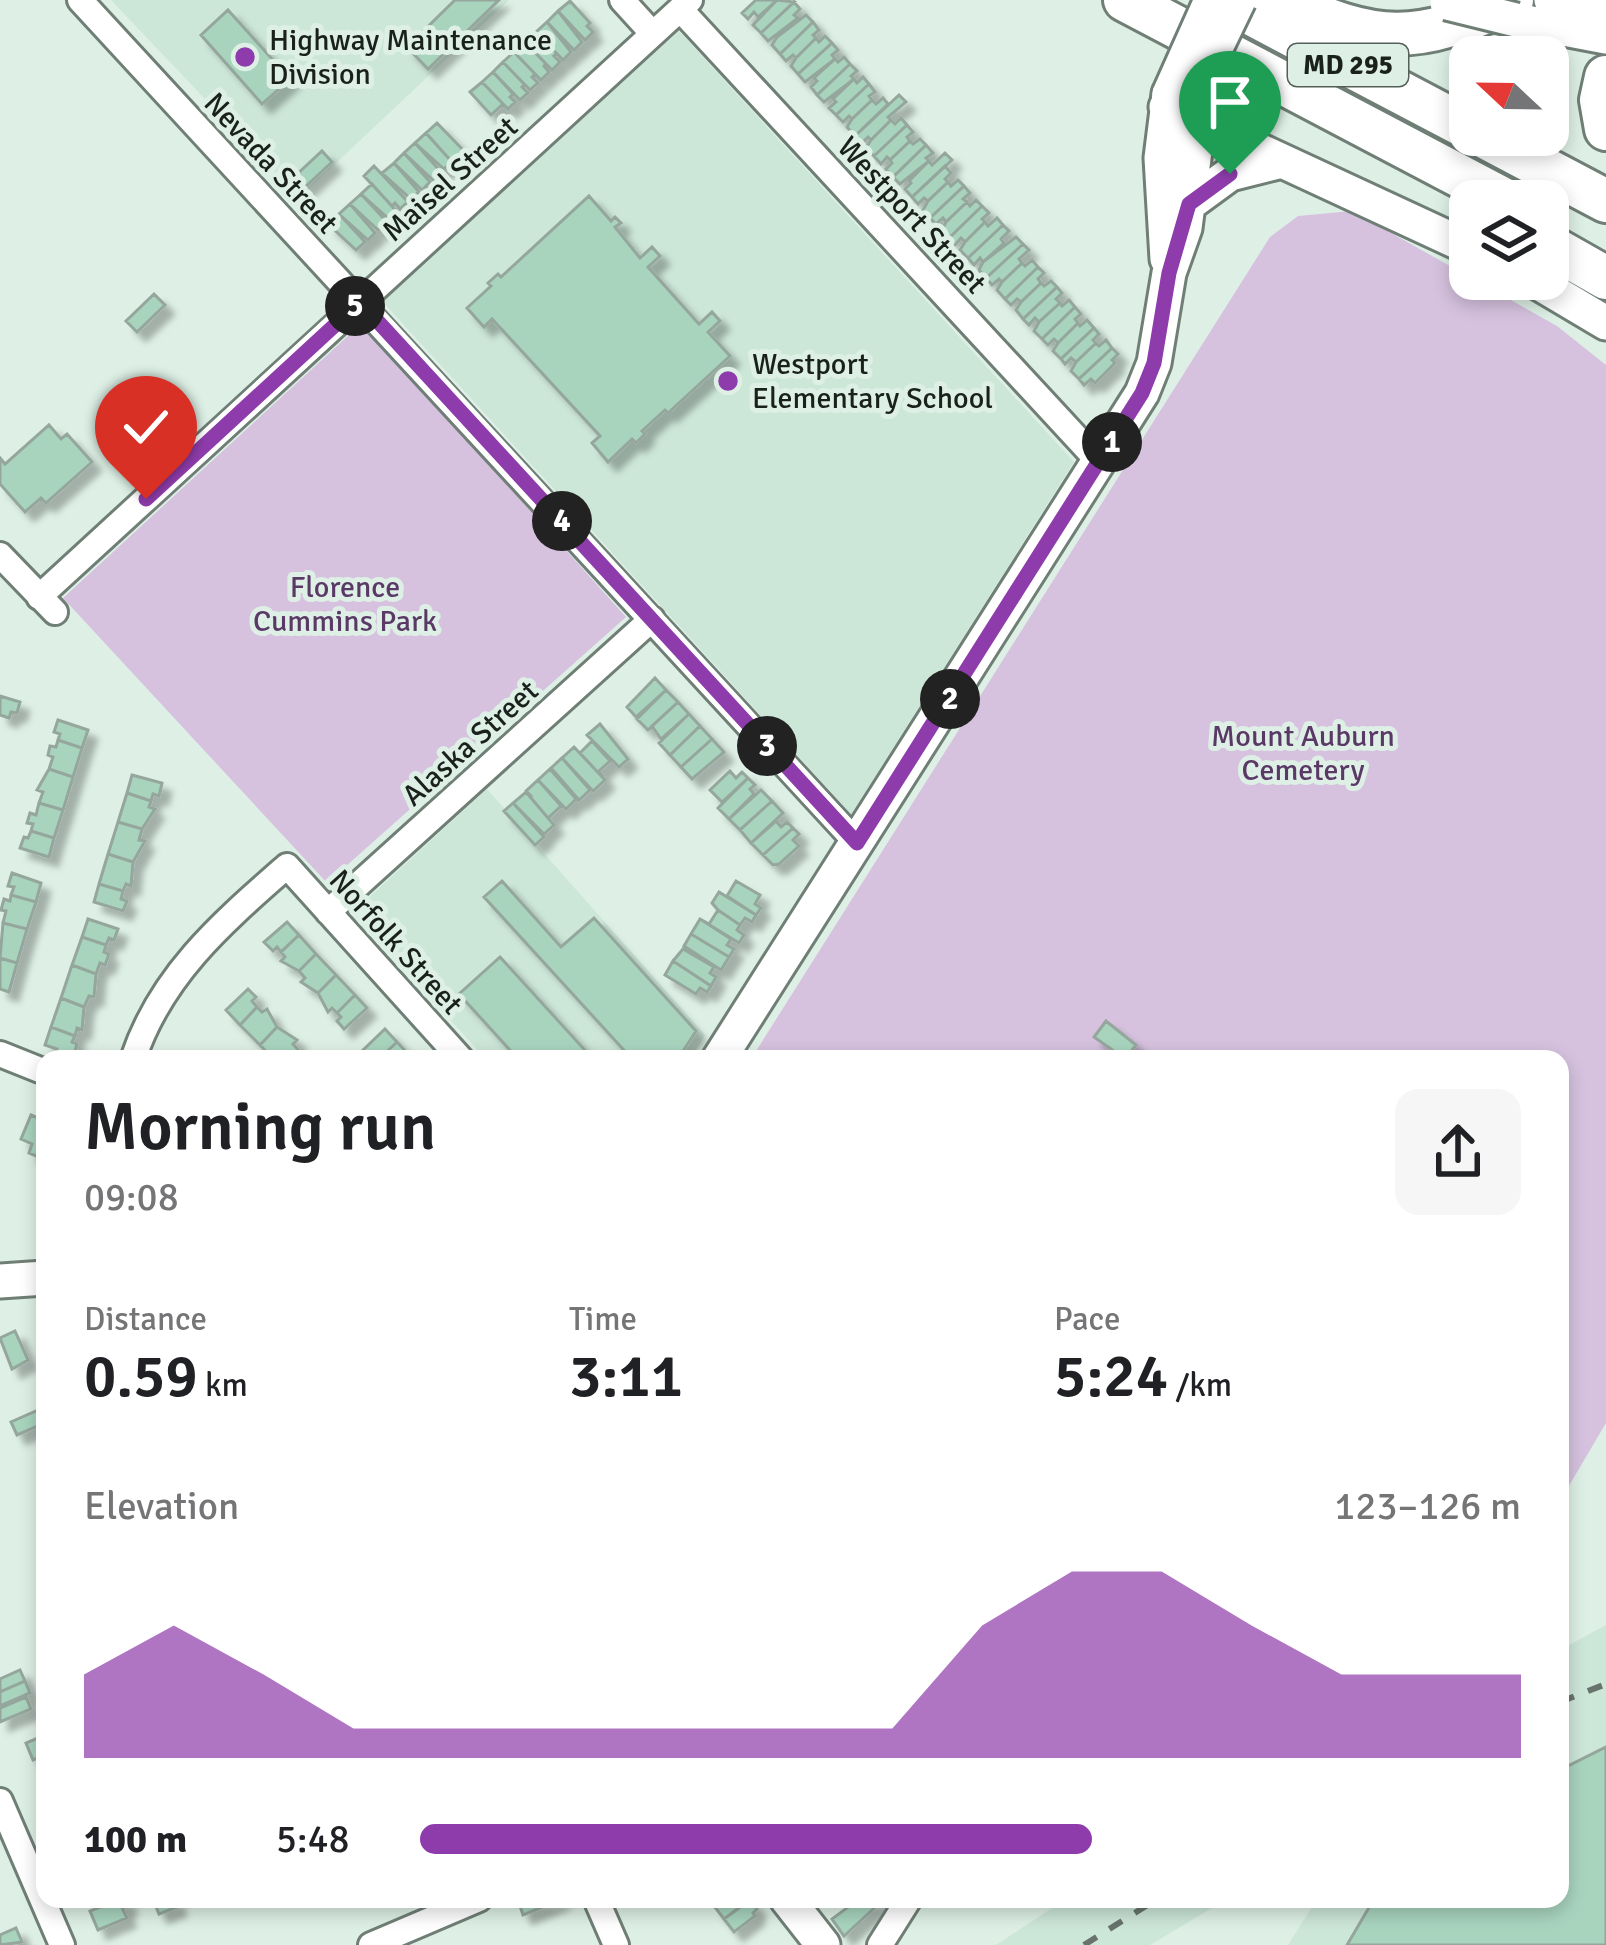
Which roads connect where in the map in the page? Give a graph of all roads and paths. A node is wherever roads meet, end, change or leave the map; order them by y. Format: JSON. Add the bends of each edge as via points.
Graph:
{"nodes":[{"id":1,"x":80,"y":0,"type":"edge"},
{"id":2,"x":622,"y":0,"type":"edge"},
{"id":3,"x":1125,"y":0,"type":"edge"},
{"id":4,"x":1211,"y":0,"type":"edge"},
{"id":5,"x":1226,"y":0,"type":"edge"},
{"id":6,"x":1239,"y":0,"type":"edge"},
{"id":7,"x":1281,"y":0,"type":"edge"},
{"id":8,"x":1551,"y":0,"type":"edge"},
{"id":9,"x":1440,"y":2,"type":"edge"},
{"id":10,"x":685,"y":4,"type":"edge"},
{"id":11,"x":1606,"y":7,"type":"edge"},
{"id":12,"x":1514,"y":10,"type":"edge"},
{"id":13,"x":653,"y":34,"type":"junction"},
{"id":14,"x":1606,"y":37,"type":"edge"},
{"id":15,"x":1606,"y":77,"type":"edge"},
{"id":16,"x":1167,"y":101,"type":"junction"},
{"id":17,"x":1200,"y":116,"type":"junction"},
{"id":18,"x":1449,"y":118,"type":"edge"},
{"id":19,"x":1606,"y":129,"type":"edge"},
{"id":20,"x":1520,"y":156,"type":"edge"},
{"id":21,"x":1282,"y":161,"type":"junction"},
{"id":22,"x":1458,"y":175,"type":"junction"},
{"id":23,"x":1464,"y":180,"type":"edge"},
{"id":24,"x":1467,"y":180,"type":"edge"},
{"id":25,"x":1606,"y":201,"type":"edge"},
{"id":26,"x":1189,"y":204,"type":"junction"},
{"id":27,"x":1569,"y":234,"type":"edge"},
{"id":28,"x":1449,"y":238,"type":"edge"},
{"id":29,"x":1606,"y":253,"type":"edge"},
{"id":30,"x":1569,"y":257,"type":"edge"},
{"id":31,"x":1169,"y":273,"type":"junction"},
{"id":32,"x":1606,"y":278,"type":"edge"},
{"id":33,"x":1567,"y":300,"type":"edge"},
{"id":34,"x":360,"y":302,"type":"junction"},
{"id":35,"x":1606,"y":323,"type":"edge"},
{"id":36,"x":1100,"y":463,"type":"junction"},
{"id":37,"x":0,"y":555,"type":"edge"},
{"id":38,"x":652,"y":619,"type":"junction"},
{"id":39,"x":857,"y":843,"type":"junction"},
{"id":40,"x":328,"y":912,"type":"junction"},
{"id":41,"x":137,"y":1050,"type":"edge"},
{"id":42,"x":453,"y":1050,"type":"edge"},
{"id":43,"x":725,"y":1050,"type":"edge"},
{"id":44,"x":0,"y":1054,"type":"edge"},
{"id":45,"x":36,"y":1068,"type":"edge"},
{"id":46,"x":36,"y":1279,"type":"edge"},
{"id":47,"x":0,"y":1281,"type":"edge"},
{"id":48,"x":0,"y":1801,"type":"edge"},
{"id":49,"x":36,"y":1885,"type":"edge"},
{"id":50,"x":46,"y":1908,"type":"edge"},
{"id":51,"x":458,"y":1908,"type":"edge"},
{"id":52,"x":600,"y":1908,"type":"edge"},
{"id":53,"x":794,"y":1908,"type":"edge"},
{"id":54,"x":903,"y":1908,"type":"edge"},
{"id":55,"x":62,"y":1945,"type":"edge"},
{"id":56,"x":371,"y":1945,"type":"edge"},
{"id":57,"x":616,"y":1945,"type":"edge"},
{"id":58,"x":823,"y":1945,"type":"edge"},
{"id":59,"x":880,"y":1945,"type":"edge"}],
"edges":[{"from":1,"to":34,"type":"street","name":"Nevada Street"},
{"from":2,"to":13,"type":"street"},
{"from":3,"to":22,"type":"highway","number":"MD 295"},
{"from":4,"to":16,"type":"street","bridge":true},
{"from":5,"to":18,"type":"highway","number":"MD 295"},
{"from":6,"to":17,"type":"street","bridge":true,"via":[[1207,70]]},
{"from":7,"to":12,"type":"highway","via":[[1351,28],[1396,35]]},
{"from":8,"to":11,"type":"street"},
{"from":9,"to":12,"type":"street","bridge":true},
{"from":10,"to":13,"type":"street","name":"Maisel Street"},
{"from":10,"to":36,"type":"street","name":"Westport Street"},
{"from":12,"to":14,"type":"street"},
{"from":13,"to":34,"type":"street","name":"Maisel Street"},
{"from":15,"to":19,"type":"highway"},
{"from":16,"to":17,"type":"street"},
{"from":16,"to":31,"type":"street","via":[[1160,158]]},
{"from":17,"to":21,"type":"street"},
{"from":17,"to":26,"type":"street"},
{"from":20,"to":25,"type":"highway"},
{"from":21,"to":26,"type":"street","via":[[1230,174]]},
{"from":21,"to":28,"type":"street"},
{"from":22,"to":23,"type":"highway"},
{"from":22,"to":24,"type":"highway","number":"MD 295"},
{"from":26,"to":31,"type":"street"},
{"from":27,"to":29,"type":"highway"},
{"from":30,"to":32,"type":"highway"},
{"from":31,"to":36,"type":"street","via":[[1154,363]]},
{"from":33,"to":35,"type":"street"},
{"from":34,"to":37,"type":"street","name":"Maisel Street","via":[[46,604]]},
{"from":34,"to":38,"type":"street","name":"Nevada Street"},
{"from":36,"to":39,"type":"street"},
{"from":38,"to":39,"type":"street","name":"Nevada Street"},
{"from":38,"to":40,"type":"street","name":"Alaska Street"},
{"from":39,"to":43,"type":"street"},
{"from":40,"to":41,"type":"street","name":"Norfolk Street","via":[[286,866],[173,977]]},
{"from":40,"to":42,"type":"street","name":"Norfolk Street"},
{"from":44,"to":45,"type":"street"},
{"from":46,"to":47,"type":"street"},
{"from":48,"to":49,"type":"street"},
{"from":50,"to":55,"type":"street"},
{"from":51,"to":56,"type":"street"},
{"from":52,"to":57,"type":"street"},
{"from":53,"to":58,"type":"street"},
{"from":54,"to":59,"type":"street"}]}
